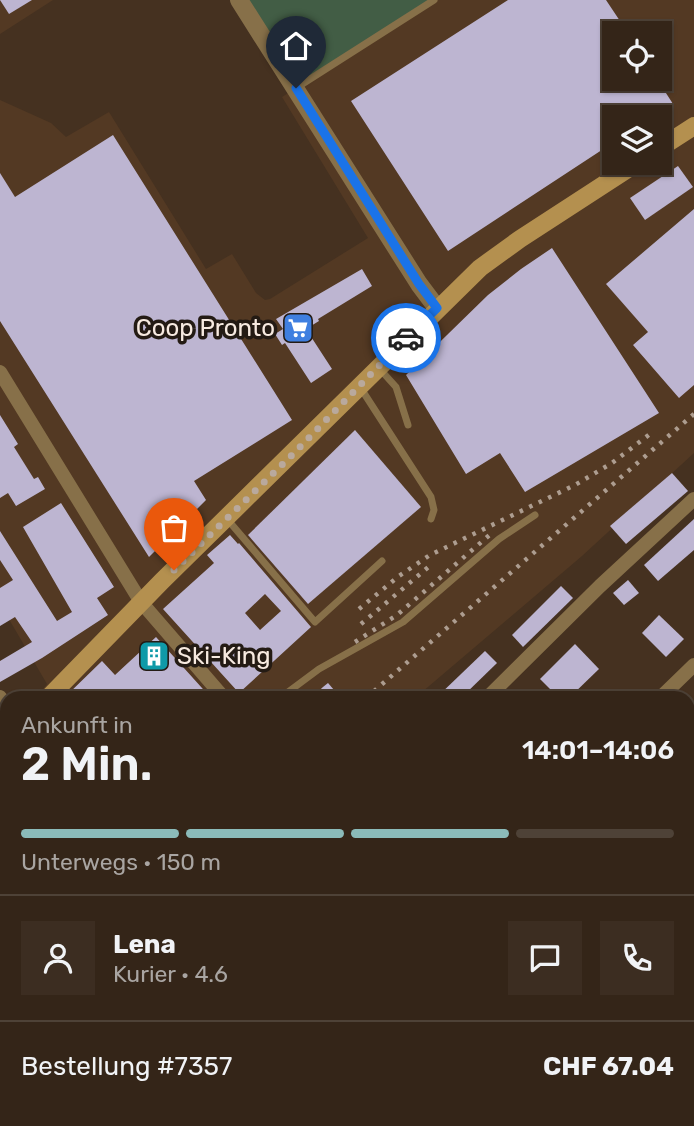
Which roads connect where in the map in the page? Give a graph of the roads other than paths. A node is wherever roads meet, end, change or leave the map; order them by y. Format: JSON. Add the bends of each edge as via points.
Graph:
{"nodes":[{"id":1,"x":239,"y":0,"type":"edge"},
{"id":2,"x":435,"y":0,"type":"edge"},
{"id":3,"x":296,"y":88,"type":"junction"},
{"id":4,"x":694,"y":125,"type":"edge"},
{"id":5,"x":672,"y":140,"type":"edge"},
{"id":6,"x":619,"y":175,"type":"edge"},
{"id":7,"x":437,"y":308,"type":"junction"},
{"id":8,"x":378,"y":367,"type":"junction"},
{"id":9,"x":0,"y":372,"type":"edge"},
{"id":10,"x":360,"y":386,"type":"junction"},
{"id":11,"x":408,"y":425,"type":"dead end"},
{"id":12,"x":694,"y":499,"type":"edge"},
{"id":13,"x":535,"y":515,"type":"dead end"},
{"id":14,"x":227,"y":519,"type":"junction"},
{"id":15,"x":431,"y":519,"type":"dead end"},
{"id":16,"x":382,"y":561,"type":"dead end"},
{"id":17,"x":141,"y":601,"type":"junction"},
{"id":18,"x":694,"y":665,"type":"edge"},
{"id":19,"x":55,"y":691,"type":"edge"},
{"id":20,"x":218,"y":691,"type":"edge"},
{"id":21,"x":289,"y":691,"type":"edge"},
{"id":22,"x":494,"y":691,"type":"edge"},
{"id":23,"x":667,"y":691,"type":"edge"}],
"edges":[{"from":1,"to":3,"type":"street"},
{"from":2,"to":3,"type":"lane"},
{"from":3,"to":7,"type":"street"},
{"from":4,"to":5,"type":"main road"},
{"from":6,"to":7,"type":"main road","via":[[510,246]]},
{"from":7,"to":8,"type":"main road"},
{"from":8,"to":10,"type":"main road"},
{"from":8,"to":11,"type":"lane","via":[[396,387]]},
{"from":9,"to":17,"type":"street"},
{"from":10,"to":14,"type":"main road"},
{"from":10,"to":15,"type":"lane","via":[[431,497]]},
{"from":12,"to":22,"type":"street"},
{"from":13,"to":21,"type":"lane","via":[[499,539],[403,622]]},
{"from":14,"to":16,"type":"lane","via":[[315,622]]},
{"from":14,"to":17,"type":"main road"},
{"from":17,"to":19,"type":"main road"},
{"from":17,"to":20,"type":"street"},
{"from":18,"to":23,"type":"street"}]}
